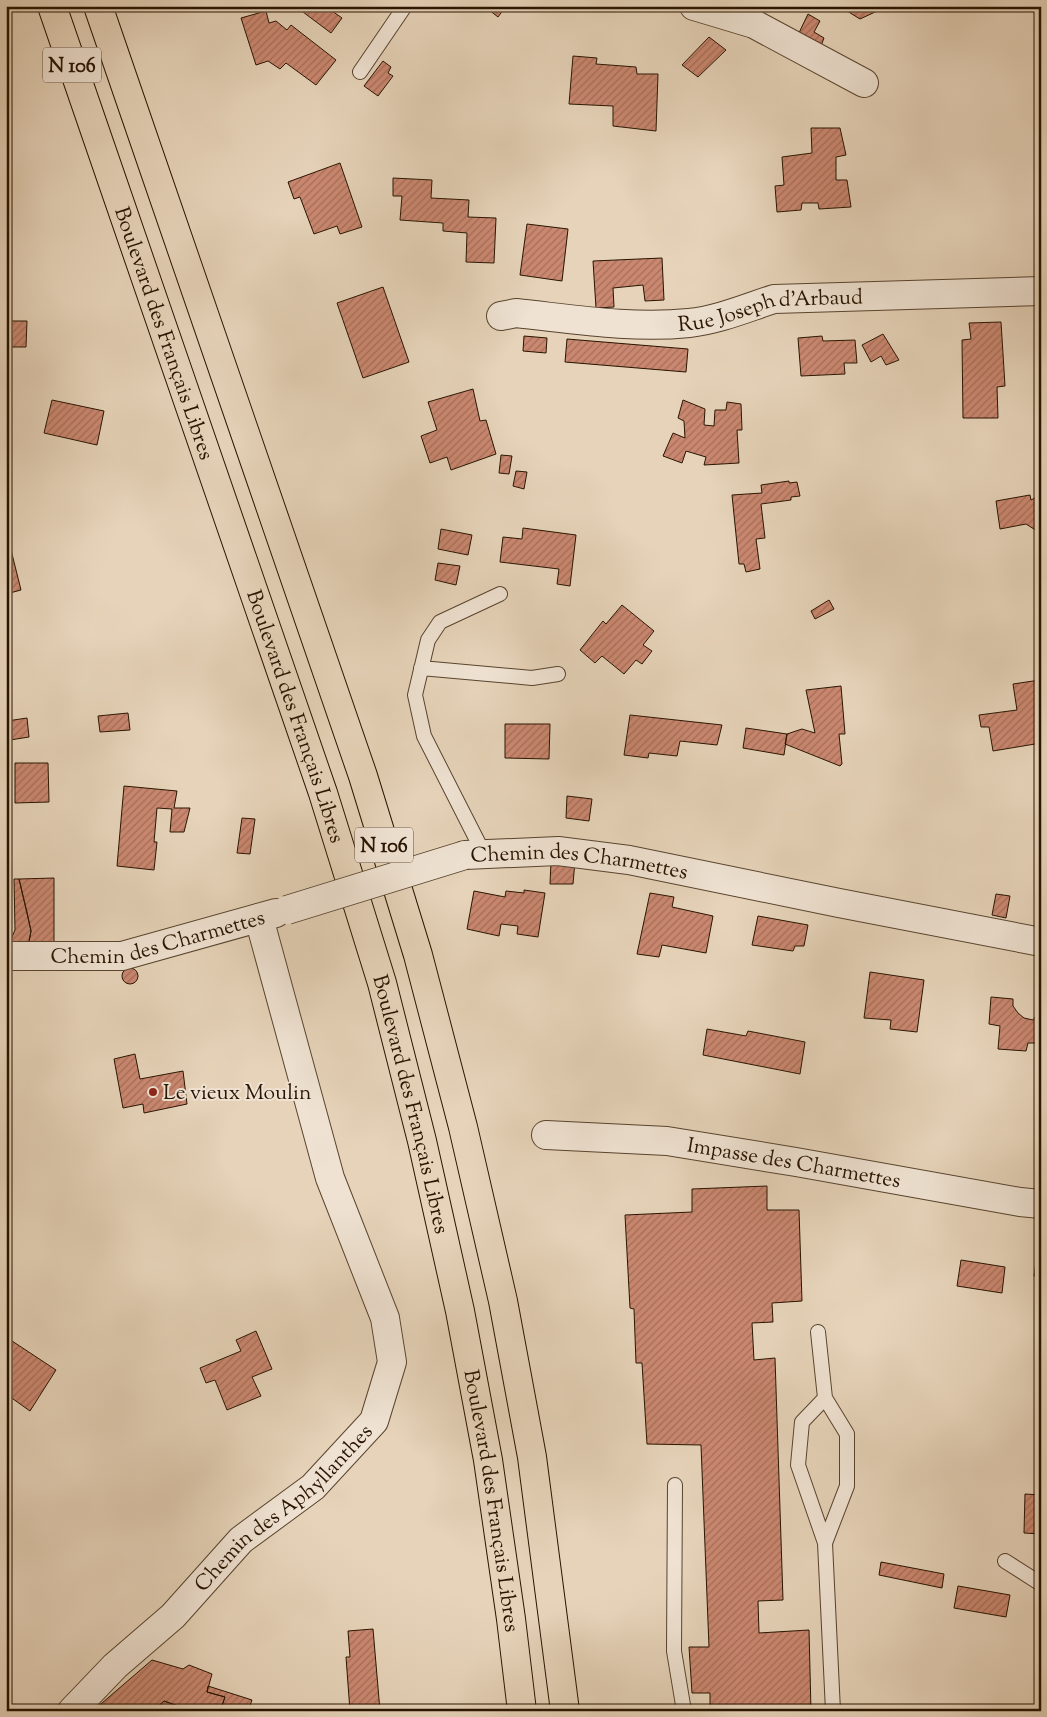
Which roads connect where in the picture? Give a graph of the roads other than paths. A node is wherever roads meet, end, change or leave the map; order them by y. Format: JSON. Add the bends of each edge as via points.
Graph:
{"nodes":[{"id":1,"x":52,"y":6,"type":"edge"},
{"id":2,"x":98,"y":6,"type":"edge"},
{"id":3,"x":405,"y":6,"type":"edge"},
{"id":4,"x":694,"y":6,"type":"edge"},
{"id":5,"x":360,"y":72,"type":"dead end"},
{"id":6,"x":864,"y":83,"type":"dead end"},
{"id":7,"x":1041,"y":291,"type":"edge"},
{"id":8,"x":501,"y":316,"type":"dead end"},
{"id":9,"x":500,"y":594,"type":"dead end"},
{"id":10,"x":421,"y":668,"type":"junction"},
{"id":11,"x":558,"y":674,"type":"dead end"},
{"id":12,"x":474,"y":854,"type":"junction"},
{"id":13,"x":259,"y":918,"type":"junction"},
{"id":14,"x":1041,"y":942,"type":"edge"},
{"id":15,"x":6,"y":956,"type":"edge"},
{"id":16,"x":546,"y":1135,"type":"dead end"},
{"id":17,"x":1041,"y":1204,"type":"edge"},
{"id":18,"x":818,"y":1332,"type":"dead end"},
{"id":19,"x":825,"y":1398,"type":"junction"},
{"id":20,"x":675,"y":1485,"type":"dead end"},
{"id":21,"x":825,"y":1543,"type":"junction"},
{"id":22,"x":1005,"y":1560,"type":"dead end"},
{"id":23,"x":1041,"y":1584,"type":"edge"},
{"id":24,"x":72,"y":1711,"type":"edge"},
{"id":25,"x":522,"y":1711,"type":"edge"},
{"id":26,"x":565,"y":1711,"type":"edge"},
{"id":27,"x":684,"y":1711,"type":"edge"},
{"id":28,"x":833,"y":1711,"type":"edge"}],
"edges":[{"from":1,"to":25,"type":"main road","name":"Boulevard des Français Libres","number":"N 106","via":[[323,793],[382,983],[460,1311],[488,1460]]},
{"from":2,"to":26,"type":"main road","name":"Boulevard des Français Libres","number":"N 106","via":[[363,776],[418,955],[503,1301],[532,1457]]},
{"from":3,"to":5,"type":"lane"},
{"from":4,"to":6,"type":"street","via":[[754,24]]},
{"from":7,"to":8,"type":"street","name":"Rue Joseph d'Arbaud","via":[[774,299],[691,323],[658,325],[516,313]]},
{"from":9,"to":10,"type":"lane","via":[[440,622],[428,640]]},
{"from":10,"to":11,"type":"lane","via":[[532,678]]},
{"from":10,"to":12,"type":"lane","via":[[414,695],[424,736]]},
{"from":12,"to":13,"type":"street","name":"Chemin des Charmettes","bridge":true},
{"from":12,"to":14,"type":"street","name":"Chemin des Charmettes","via":[[558,851],[629,860]]},
{"from":13,"to":15,"type":"street","name":"Chemin des Charmettes","via":[[122,956]]},
{"from":13,"to":24,"type":"street","name":"Chemin des Aphyllanthes","via":[[330,1178],[386,1318],[392,1362],[374,1421],[313,1486],[241,1540],[173,1616],[115,1666]]},
{"from":16,"to":17,"type":"street","name":"Impasse des Charmettes","via":[[667,1141]]},
{"from":18,"to":19,"type":"lane"},
{"from":19,"to":21,"type":"lane","via":[[847,1434],[847,1486]]},
{"from":19,"to":21,"type":"lane","via":[[802,1422],[798,1465]]},
{"from":20,"to":27,"type":"lane","via":[[674,1651]]},
{"from":21,"to":28,"type":"lane"},
{"from":22,"to":23,"type":"lane"}]}
